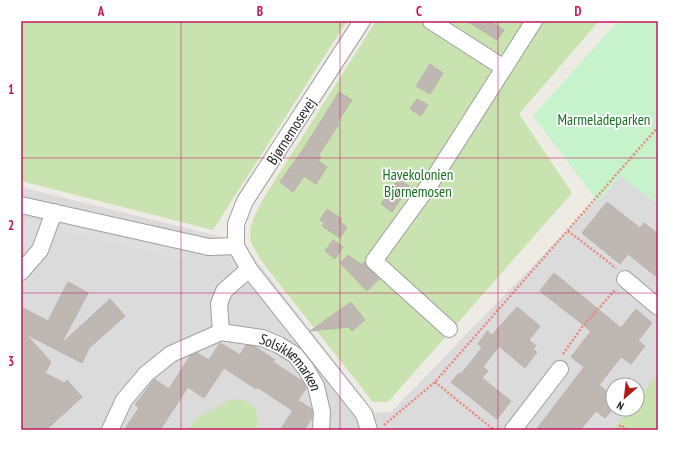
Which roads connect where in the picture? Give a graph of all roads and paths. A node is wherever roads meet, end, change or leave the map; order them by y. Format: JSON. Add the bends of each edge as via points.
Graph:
{"nodes":[{"id":1,"x":362,"y":21,"type":"edge"},
{"id":2,"x":432,"y":21,"type":"edge"},
{"id":3,"x":534,"y":21,"type":"edge"},
{"id":4,"x":504,"y":68,"type":"junction"},
{"id":5,"x":658,"y":127,"type":"edge"},
{"id":6,"x":21,"y":205,"type":"edge"},
{"id":7,"x":54,"y":212,"type":"junction"},
{"id":8,"x":568,"y":231,"type":"junction"},
{"id":9,"x":236,"y":246,"type":"junction"},
{"id":10,"x":249,"y":268,"type":"junction"},
{"id":11,"x":21,"y":272,"type":"edge"},
{"id":12,"x":625,"y":279,"type":"junction"},
{"id":13,"x":658,"y":307,"type":"edge"},
{"id":14,"x":448,"y":330,"type":"dead end"},
{"id":15,"x":221,"y":332,"type":"junction"},
{"id":16,"x":560,"y":369,"type":"joint"},
{"id":17,"x":435,"y":382,"type":"junction"},
{"id":18,"x":376,"y":428,"type":"edge"},
{"id":19,"x":110,"y":430,"type":"edge"},
{"id":20,"x":321,"y":430,"type":"edge"},
{"id":21,"x":494,"y":430,"type":"edge"},
{"id":22,"x":513,"y":430,"type":"edge"},
{"id":23,"x":617,"y":430,"type":"edge"},
{"id":24,"x":628,"y":430,"type":"edge"}],
"edges":[{"from":1,"to":9,"type":"street","name":"Bjørnemosevej","via":[[246,201],[236,224]]},
{"from":2,"to":4,"type":"street"},
{"from":3,"to":4,"type":"street"},
{"from":4,"to":14,"type":"street","via":[[432,181],[374,261]]},
{"from":5,"to":8,"type":"path"},
{"from":6,"to":7,"type":"street"},
{"from":7,"to":9,"type":"street","via":[[209,247]]},
{"from":7,"to":11,"type":"street","via":[[40,250]]},
{"from":8,"to":12,"type":"path","via":[[622,273]]},
{"from":8,"to":17,"type":"path"},
{"from":9,"to":10,"type":"street"},
{"from":10,"to":15,"type":"street","via":[[224,291],[219,304]]},
{"from":10,"to":18,"type":"street"},
{"from":12,"to":13,"type":"street"},
{"from":12,"to":16,"type":"path","via":[[582,327],[558,360]]},
{"from":15,"to":19,"type":"street","via":[[171,354],[146,374],[124,400]]},
{"from":15,"to":20,"type":"street","name":"Solsikkemarken","via":[[262,338],[295,355],[316,386],[322,412]]},
{"from":16,"to":22,"type":"street"},
{"from":17,"to":18,"type":"path"},
{"from":17,"to":21,"type":"path"},
{"from":23,"to":24,"type":"path","via":[[621,425]]}]}
